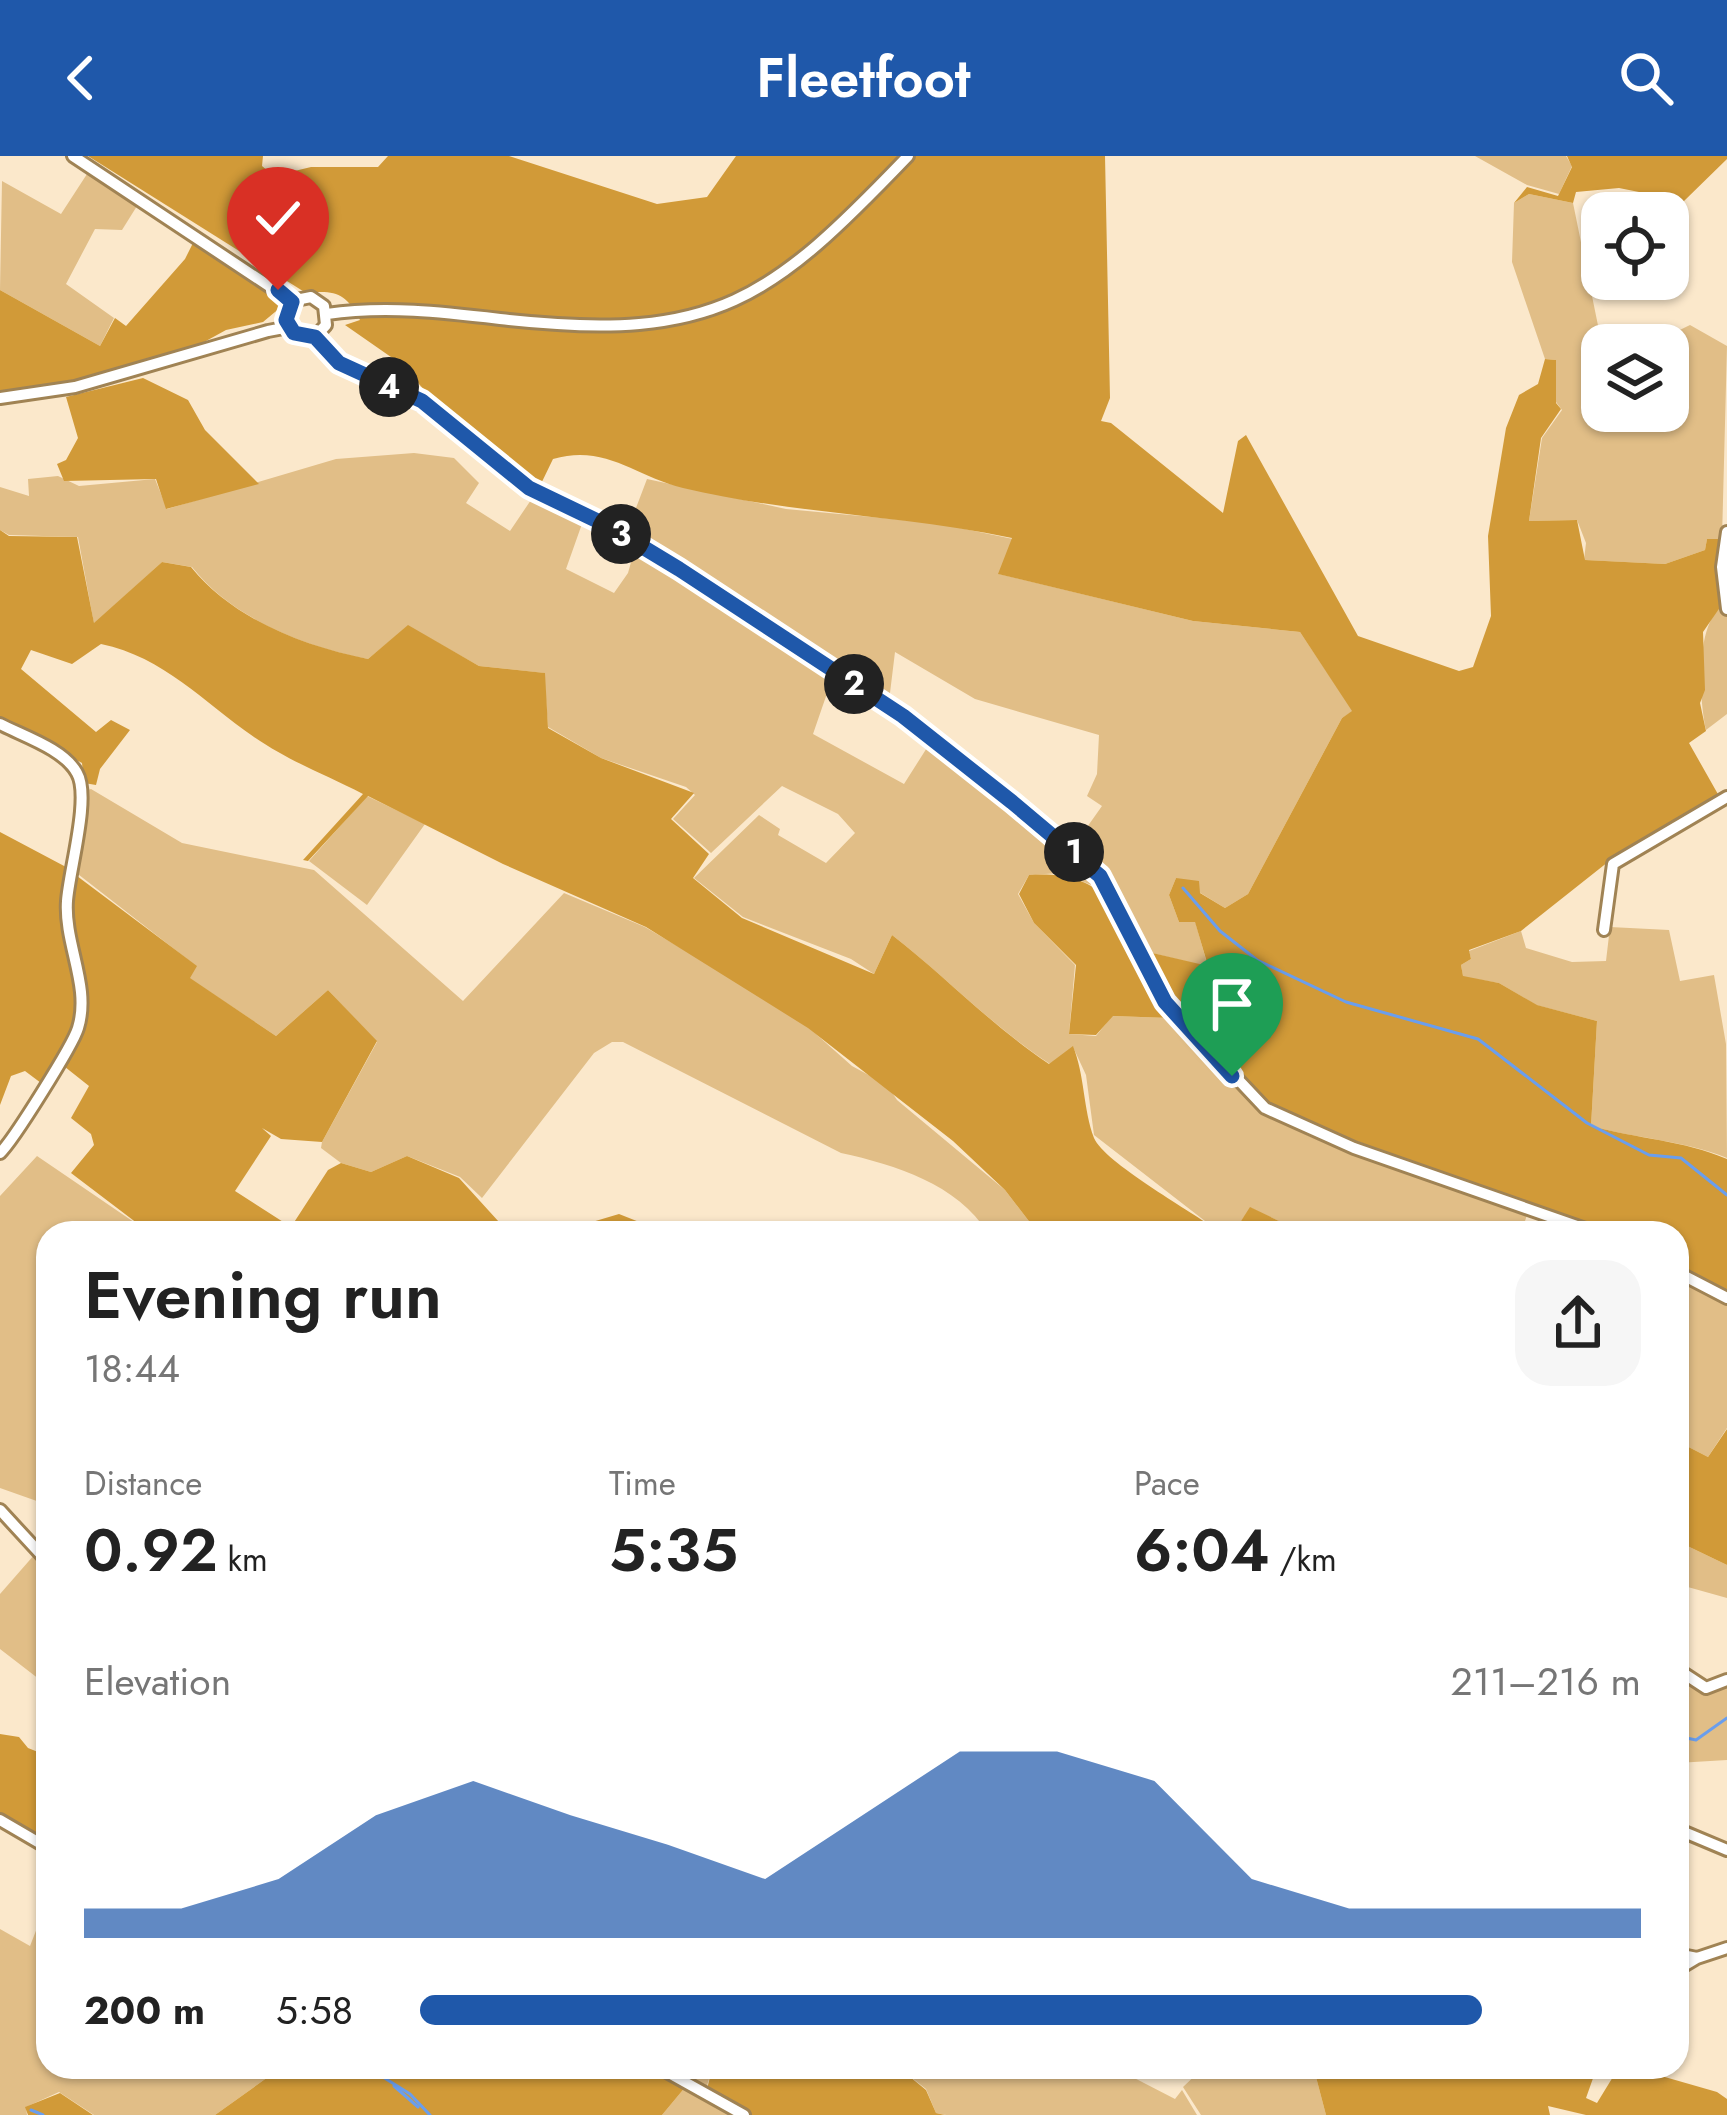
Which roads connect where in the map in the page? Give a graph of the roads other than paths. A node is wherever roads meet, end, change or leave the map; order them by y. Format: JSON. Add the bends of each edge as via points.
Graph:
{"nodes":[{"id":1,"x":73,"y":156,"type":"edge"},
{"id":2,"x":908,"y":156,"type":"edge"},
{"id":3,"x":292,"y":302,"type":"junction"},
{"id":4,"x":327,"y":314,"type":"junction"},
{"id":5,"x":289,"y":327,"type":"junction"},
{"id":6,"x":315,"y":337,"type":"junction"},
{"id":7,"x":0,"y":398,"type":"edge"},
{"id":8,"x":1727,"y":532,"type":"edge"},
{"id":9,"x":1727,"y":609,"type":"edge"},
{"id":10,"x":0,"y":724,"type":"edge"},
{"id":11,"x":1727,"y":796,"type":"edge"},
{"id":12,"x":1604,"y":929,"type":"dead end"},
{"id":13,"x":0,"y":1153,"type":"edge"},
{"id":14,"x":1563,"y":1221,"type":"edge"},
{"id":15,"x":1689,"y":1278,"type":"edge"},
{"id":16,"x":1727,"y":1298,"type":"edge"},
{"id":17,"x":0,"y":1510,"type":"edge"},
{"id":18,"x":36,"y":1549,"type":"edge"},
{"id":19,"x":1689,"y":1677,"type":"edge"},
{"id":20,"x":1727,"y":1679,"type":"edge"},
{"id":21,"x":0,"y":1820,"type":"edge"},
{"id":22,"x":1689,"y":1834,"type":"edge"},
{"id":23,"x":36,"y":1841,"type":"edge"},
{"id":24,"x":1727,"y":1850,"type":"edge"},
{"id":25,"x":1727,"y":1948,"type":"edge"},
{"id":26,"x":1689,"y":1956,"type":"edge"},
{"id":27,"x":1697,"y":1958,"type":"junction"},
{"id":28,"x":1689,"y":1963,"type":"edge"},
{"id":29,"x":680,"y":2079,"type":"edge"},
{"id":30,"x":744,"y":2115,"type":"edge"}],
"edges":[{"from":1,"to":3,"type":"street"},
{"from":2,"to":4,"type":"street","via":[[791,270],[688,319],[622,326],[403,309]]},
{"from":3,"to":4,"type":"street","via":[[311,297]]},
{"from":3,"to":5,"type":"street"},
{"from":4,"to":6,"type":"street"},
{"from":5,"to":6,"type":"street"},
{"from":5,"to":7,"type":"street","via":[[75,387]]},
{"from":6,"to":14,"type":"street","via":[[339,363],[447,418],[529,488],[636,542],[903,716],[1072,850],[1107,887],[1165,1002],[1265,1108]]},
{"from":8,"to":9,"type":"street"},
{"from":10,"to":13,"type":"street","via":[[70,764],[82,784],[66,919],[82,1010],[73,1042]]},
{"from":11,"to":12,"type":"street","via":[[1613,864]]},
{"from":15,"to":16,"type":"street"},
{"from":17,"to":18,"type":"street"},
{"from":19,"to":20,"type":"street","via":[[1706,1688]]},
{"from":21,"to":23,"type":"street"},
{"from":22,"to":24,"type":"street"},
{"from":25,"to":27,"type":"street"},
{"from":26,"to":27,"type":"street"},
{"from":27,"to":28,"type":"street"},
{"from":29,"to":30,"type":"street"}]}
